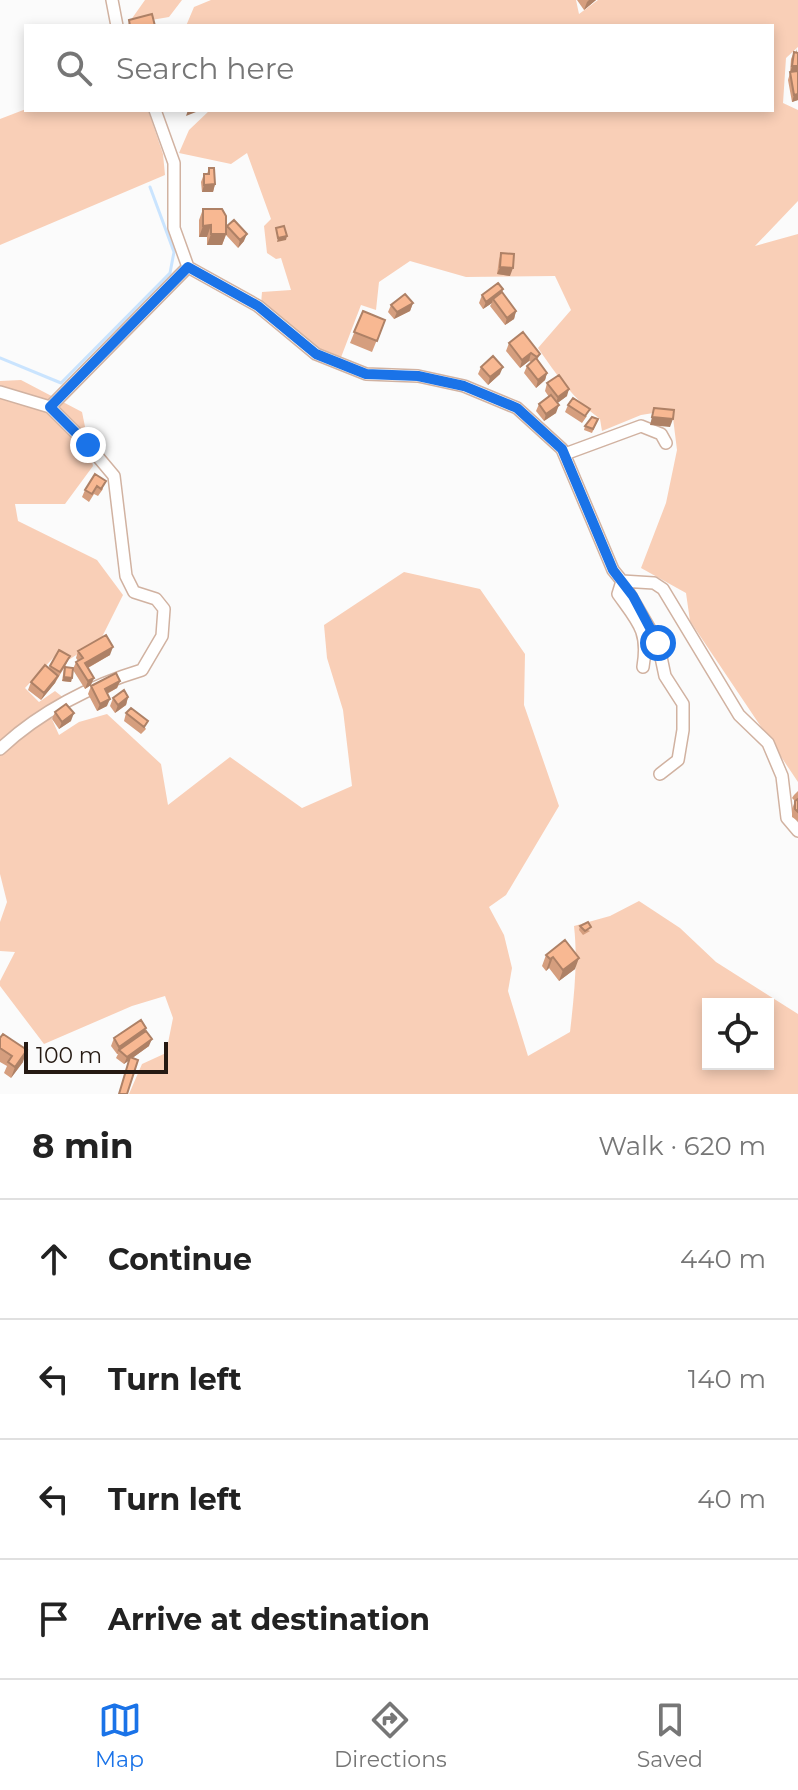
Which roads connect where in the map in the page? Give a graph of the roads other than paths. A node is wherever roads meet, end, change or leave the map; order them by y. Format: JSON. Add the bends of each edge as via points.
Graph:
{"nodes":[{"id":1,"x":112,"y":0,"type":"edge"},
{"id":2,"x":117,"y":24,"type":"edge"},
{"id":3,"x":156,"y":112,"type":"edge"},
{"id":4,"x":188,"y":267,"type":"junction"},
{"id":5,"x":0,"y":392,"type":"edge"},
{"id":6,"x":50,"y":407,"type":"junction"},
{"id":7,"x":666,"y":443,"type":"dead end"},
{"id":8,"x":565,"y":454,"type":"junction"},
{"id":9,"x":622,"y":581,"type":"junction"},
{"id":10,"x":643,"y":667,"type":"dead end"},
{"id":11,"x":0,"y":749,"type":"edge"},
{"id":12,"x":660,"y":774,"type":"dead end"},
{"id":13,"x":798,"y":831,"type":"edge"}],
"edges":[{"from":1,"to":2,"type":"street"},
{"from":3,"to":4,"type":"street","via":[[174,163],[174,228]]},
{"from":4,"to":6,"type":"street"},
{"from":4,"to":8,"type":"street","via":[[258,306],[316,354],[366,374],[418,376],[464,386],[517,408]]},
{"from":5,"to":6,"type":"street"},
{"from":6,"to":11,"type":"street","via":[[114,476],[126,576],[134,592],[156,599],[164,609],[162,636],[142,670],[102,682]]},
{"from":7,"to":8,"type":"street","via":[[661,434],[641,426]]},
{"from":8,"to":9,"type":"street"},
{"from":9,"to":10,"type":"street","via":[[618,594],[647,644]]},
{"from":9,"to":12,"type":"street","via":[[658,643],[665,676],[683,704],[678,760]]},
{"from":9,"to":13,"type":"street","via":[[654,583],[663,589],[739,715],[768,743],[782,776],[787,818]]}]}
